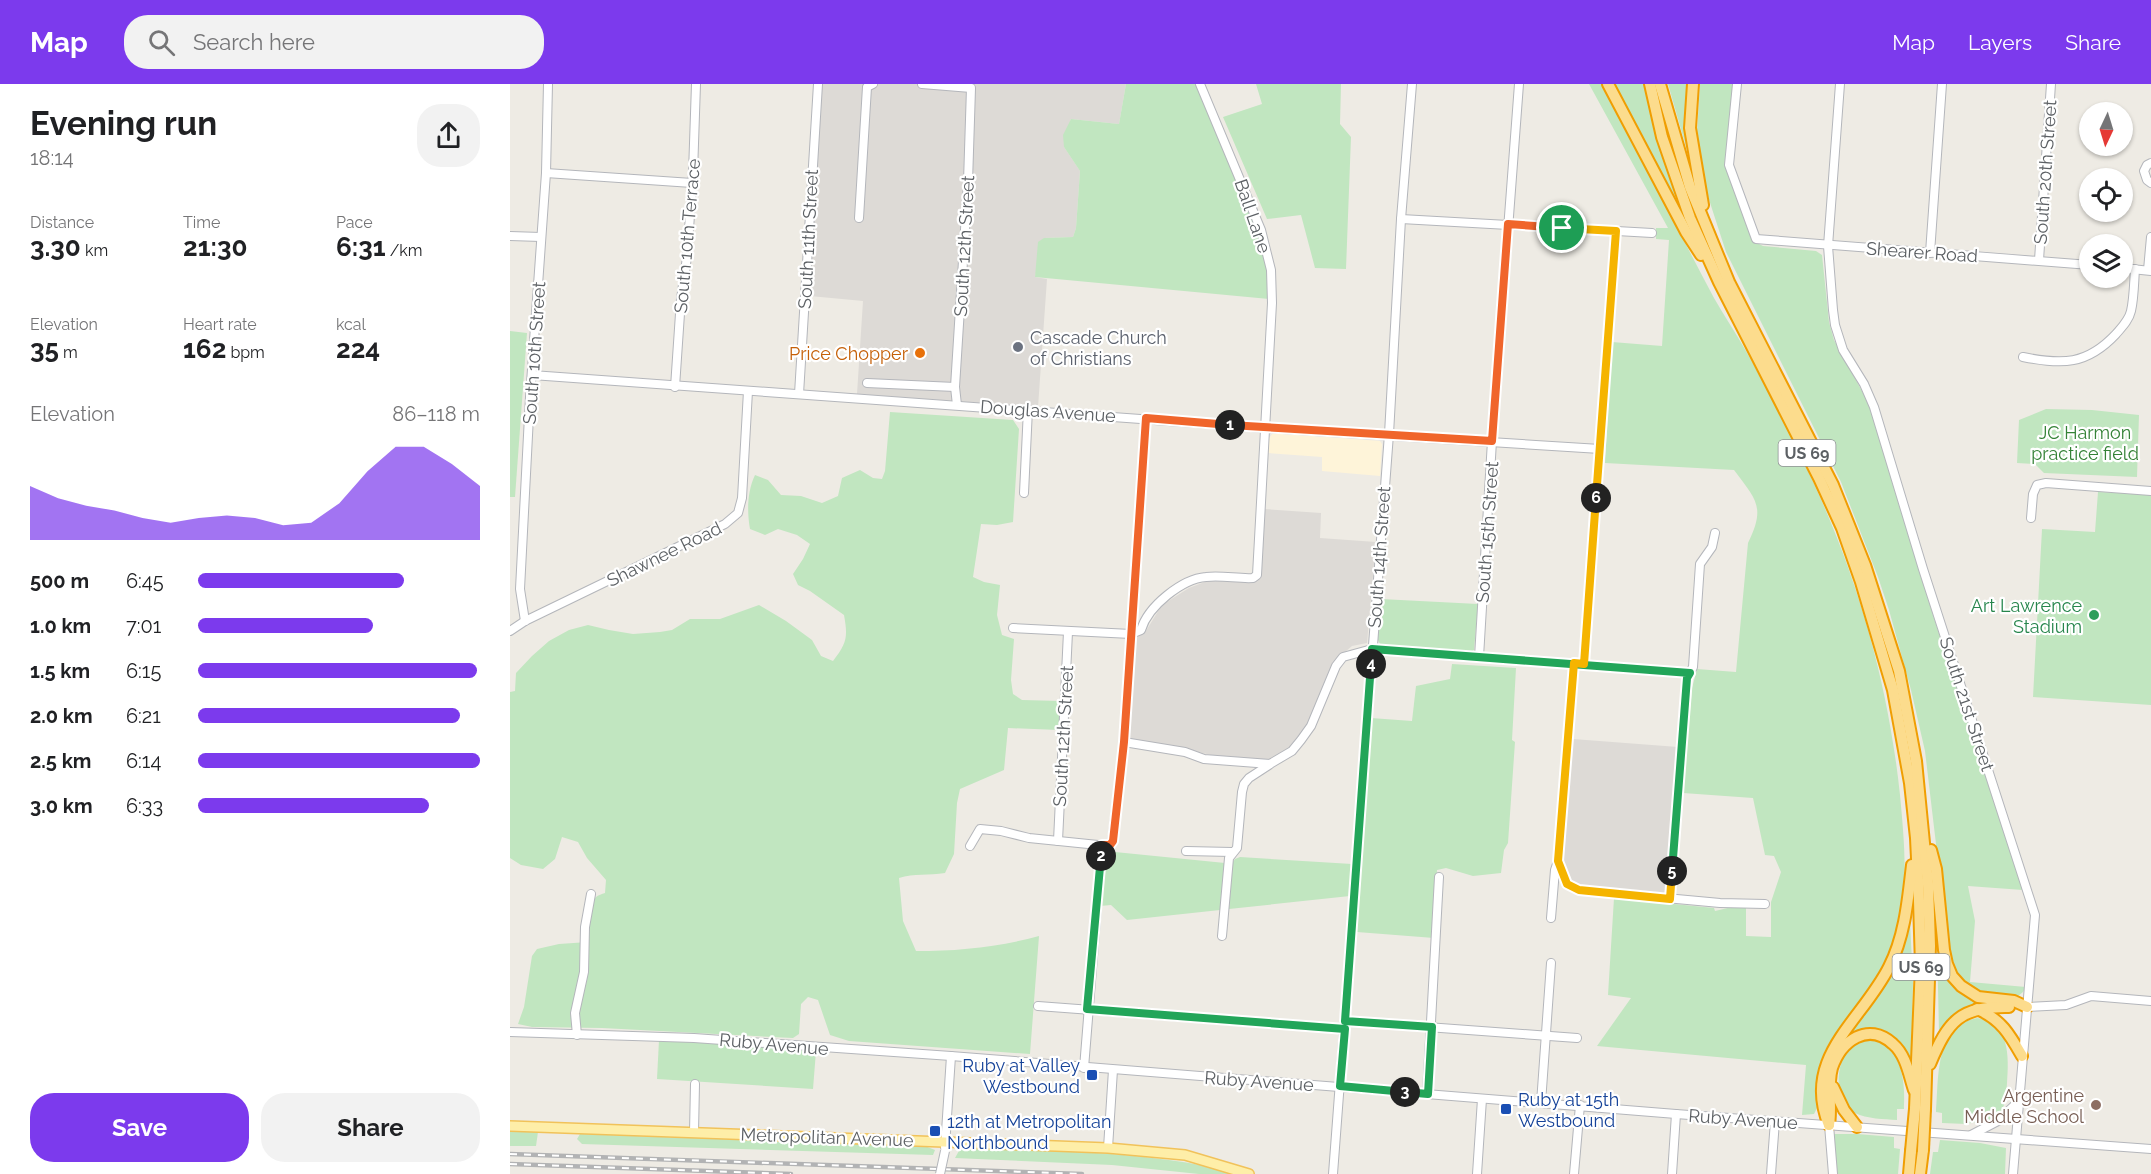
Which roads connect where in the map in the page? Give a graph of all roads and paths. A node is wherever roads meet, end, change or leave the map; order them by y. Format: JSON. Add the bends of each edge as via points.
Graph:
{"nodes":[{"id":1,"x":548,"y":84,"type":"edge"},
{"id":2,"x":696,"y":84,"type":"edge"},
{"id":3,"x":818,"y":84,"type":"edge"},
{"id":4,"x":873,"y":84,"type":"edge"},
{"id":5,"x":922,"y":84,"type":"edge"},
{"id":6,"x":1200,"y":84,"type":"edge"},
{"id":7,"x":1412,"y":84,"type":"edge"},
{"id":8,"x":1519,"y":84,"type":"edge"},
{"id":9,"x":1608,"y":84,"type":"edge"},
{"id":10,"x":1650,"y":84,"type":"edge"},
{"id":11,"x":1660,"y":84,"type":"edge"},
{"id":12,"x":1693,"y":84,"type":"edge"},
{"id":13,"x":1737,"y":84,"type":"edge"},
{"id":14,"x":1840,"y":84,"type":"edge"},
{"id":15,"x":1942,"y":84,"type":"edge"},
{"id":16,"x":2051,"y":84,"type":"edge"},
{"id":17,"x":2151,"y":163,"type":"edge"},
{"id":18,"x":546,"y":173,"type":"junction"},
{"id":19,"x":692,"y":183,"type":"junction"},
{"id":20,"x":2151,"y":183,"type":"edge"},
{"id":21,"x":859,"y":218,"type":"dead end"},
{"id":22,"x":1401,"y":219,"type":"junction"},
{"id":23,"x":1508,"y":224,"type":"junction"},
{"id":24,"x":1616,"y":231,"type":"junction"},
{"id":25,"x":1709,"y":232,"type":"junction"},
{"id":26,"x":1652,"y":233,"type":"dead end"},
{"id":27,"x":510,"y":236,"type":"edge"},
{"id":28,"x":542,"y":237,"type":"junction"},
{"id":29,"x":2151,"y":237,"type":"edge"},
{"id":30,"x":1828,"y":246,"type":"junction"},
{"id":31,"x":1930,"y":253,"type":"junction"},
{"id":32,"x":2039,"y":260,"type":"junction"},
{"id":33,"x":2079,"y":264,"type":"edge"},
{"id":34,"x":2135,"y":269,"type":"joint"},
{"id":35,"x":2150,"y":270,"type":"edge"},
{"id":36,"x":1719,"y":282,"type":"junction"},
{"id":37,"x":2023,"y":357,"type":"dead end"},
{"id":38,"x":532,"y":375,"type":"junction"},
{"id":39,"x":867,"y":383,"type":"dead end"},
{"id":40,"x":675,"y":387,"type":"junction"},
{"id":41,"x":956,"y":387,"type":"junction"},
{"id":42,"x":748,"y":391,"type":"junction"},
{"id":43,"x":799,"y":394,"type":"junction"},
{"id":44,"x":957,"y":405,"type":"junction"},
{"id":45,"x":1028,"y":410,"type":"junction"},
{"id":46,"x":1146,"y":418,"type":"junction"},
{"id":47,"x":1265,"y":428,"type":"junction"},
{"id":48,"x":1389,"y":434,"type":"junction"},
{"id":49,"x":1492,"y":441,"type":"junction"},
{"id":50,"x":1600,"y":448,"type":"junction"},
{"id":51,"x":2151,"y":491,"type":"edge"},
{"id":52,"x":1024,"y":493,"type":"dead end"},
{"id":53,"x":2031,"y":518,"type":"dead end"},
{"id":54,"x":1715,"y":533,"type":"dead end"},
{"id":55,"x":525,"y":621,"type":"junction"},
{"id":56,"x":1013,"y":628,"type":"dead end"},
{"id":57,"x":510,"y":631,"type":"edge"},
{"id":58,"x":1068,"y":632,"type":"junction"},
{"id":59,"x":1131,"y":634,"type":"junction"},
{"id":60,"x":1372,"y":649,"type":"junction"},
{"id":61,"x":1479,"y":657,"type":"junction"},
{"id":62,"x":1574,"y":663,"type":"junction"},
{"id":63,"x":1584,"y":664,"type":"junction"},
{"id":64,"x":1690,"y":673,"type":"junction"},
{"id":65,"x":1124,"y":742,"type":"junction"},
{"id":66,"x":1270,"y":764,"type":"junction"},
{"id":67,"x":1923,"y":822,"type":"junction"},
{"id":68,"x":1916,"y":838,"type":"junction"},
{"id":69,"x":1058,"y":841,"type":"junction"},
{"id":70,"x":1102,"y":845,"type":"junction"},
{"id":71,"x":970,"y":846,"type":"dead end"},
{"id":72,"x":1186,"y":851,"type":"dead end"},
{"id":73,"x":1232,"y":852,"type":"junction"},
{"id":74,"x":1558,"y":861,"type":"junction"},
{"id":75,"x":1439,"y":877,"type":"dead end"},
{"id":76,"x":591,"y":894,"type":"dead end"},
{"id":77,"x":1670,"y":899,"type":"junction"},
{"id":78,"x":1765,"y":904,"type":"dead end"},
{"id":79,"x":1551,"y":918,"type":"dead end"},
{"id":80,"x":1222,"y":936,"type":"dead end"},
{"id":81,"x":1551,"y":963,"type":"dead end"},
{"id":82,"x":2151,"y":1001,"type":"edge"},
{"id":83,"x":1038,"y":1006,"type":"dead end"},
{"id":84,"x":2027,"y":1007,"type":"junction"},
{"id":85,"x":1087,"y":1009,"type":"junction"},
{"id":86,"x":1977,"y":1009,"type":"junction"},
{"id":87,"x":1345,"y":1025,"type":"junction"},
{"id":88,"x":1432,"y":1027,"type":"junction"},
{"id":89,"x":510,"y":1032,"type":"edge"},
{"id":90,"x":577,"y":1035,"type":"junction"},
{"id":91,"x":1546,"y":1036,"type":"junction"},
{"id":92,"x":1577,"y":1038,"type":"dead end"},
{"id":93,"x":951,"y":1056,"type":"junction"},
{"id":94,"x":2022,"y":1056,"type":"junction"},
{"id":95,"x":1084,"y":1068,"type":"junction"},
{"id":96,"x":1927,"y":1069,"type":"junction"},
{"id":97,"x":1113,"y":1070,"type":"junction"},
{"id":98,"x":1830,"y":1081,"type":"junction"},
{"id":99,"x":695,"y":1084,"type":"dead end"},
{"id":100,"x":1340,"y":1086,"type":"junction"},
{"id":101,"x":1428,"y":1094,"type":"junction"},
{"id":102,"x":1916,"y":1095,"type":"junction"},
{"id":103,"x":1482,"y":1098,"type":"junction"},
{"id":104,"x":1541,"y":1102,"type":"junction"},
{"id":105,"x":2018,"y":1102,"type":"junction"},
{"id":106,"x":1580,"y":1106,"type":"junction"},
{"id":107,"x":1920,"y":1109,"type":"junction"},
{"id":108,"x":1676,"y":1114,"type":"junction"},
{"id":109,"x":1775,"y":1122,"type":"junction"},
{"id":110,"x":510,"y":1125,"type":"edge"},
{"id":111,"x":1829,"y":1125,"type":"junction"},
{"id":112,"x":1857,"y":1127,"type":"junction"},
{"id":113,"x":694,"y":1132,"type":"junction"},
{"id":114,"x":1970,"y":1135,"type":"junction"},
{"id":115,"x":2015,"y":1138,"type":"junction"},
{"id":116,"x":946,"y":1141,"type":"junction"},
{"id":117,"x":1108,"y":1148,"type":"junction"},
{"id":118,"x":2151,"y":1149,"type":"edge"},
{"id":119,"x":1917,"y":1150,"type":"junction"},
{"id":120,"x":940,"y":1174,"type":"edge"},
{"id":121,"x":1249,"y":1174,"type":"edge"},
{"id":122,"x":1333,"y":1174,"type":"edge"},
{"id":123,"x":1477,"y":1174,"type":"edge"},
{"id":124,"x":1574,"y":1174,"type":"edge"},
{"id":125,"x":1672,"y":1174,"type":"edge"},
{"id":126,"x":1771,"y":1174,"type":"edge"},
{"id":127,"x":1833,"y":1174,"type":"edge"},
{"id":128,"x":1909,"y":1174,"type":"edge"},
{"id":129,"x":1920,"y":1174,"type":"edge"},
{"id":130,"x":2013,"y":1174,"type":"edge"}],
"edges":[{"from":1,"to":18,"type":"street","name":"South 10th Street"},
{"from":2,"to":19,"type":"street","name":"South 10th Terrace"},
{"from":3,"to":43,"type":"street","name":"South 11th Street"},
{"from":4,"to":21,"type":"street","via":[[867,87]]},
{"from":5,"to":41,"type":"street","name":"South 12th Street","via":[[971,88]]},
{"from":6,"to":47,"type":"street","name":"Ball Lane","via":[[1262,230],[1271,270]]},
{"from":7,"to":22,"type":"street","name":"South 14th Street"},
{"from":8,"to":23,"type":"street","name":"South 15th Street"},
{"from":9,"to":36,"type":"highway","via":[[1686,232]]},
{"from":10,"to":36,"type":"highway","number":"US 69","via":[[1662,137],[1690,219]]},
{"from":11,"to":25,"type":"highway","number":"US 69","via":[[1687,177]]},
{"from":12,"to":25,"type":"highway","via":[[1690,128]]},
{"from":13,"to":30,"type":"street","name":"Shearer Road","via":[[1729,165],[1756,238]]},
{"from":14,"to":30,"type":"street","name":"South 21st Street"},
{"from":15,"to":31,"type":"street"},
{"from":16,"to":32,"type":"street","name":"South 20th Street"},
{"from":17,"to":20,"type":"street","via":[[2144,171]]},
{"from":18,"to":19,"type":"street"},
{"from":18,"to":28,"type":"street","name":"South 10th Street"},
{"from":19,"to":40,"type":"street","name":"South 10th Terrace"},
{"from":22,"to":23,"type":"street"},
{"from":22,"to":48,"type":"street","name":"South 14th Street"},
{"from":23,"to":24,"type":"street"},
{"from":23,"to":49,"type":"street","name":"South 15th Street"},
{"from":24,"to":26,"type":"street"},
{"from":24,"to":50,"type":"street"},
{"from":25,"to":67,"type":"highway","number":"US 69","via":[[1729,282],[1855,535],[1899,671]]},
{"from":27,"to":28,"type":"street"},
{"from":28,"to":38,"type":"street","name":"South 10th Street"},
{"from":29,"to":35,"type":"street"},
{"from":30,"to":31,"type":"street","name":"Shearer Road"},
{"from":30,"to":84,"type":"street","name":"South 21st Street","via":[[1834,325],[1874,407],[2033,907],[2035,926]]},
{"from":31,"to":32,"type":"street","name":"Shearer Road"},
{"from":32,"to":33,"type":"street","name":"Shearer Road"},
{"from":34,"to":35,"type":"street"},
{"from":34,"to":37,"type":"street","via":[[2131,313],[2098,351],[2064,362]]},
{"from":36,"to":68,"type":"highway","number":"US 69","via":[[1820,478],[1862,582],[1895,700]]},
{"from":38,"to":40,"type":"street","name":"Douglas Avenue"},
{"from":38,"to":55,"type":"street","name":"South 10th Street","via":[[520,589]]},
{"from":39,"to":41,"type":"street"},
{"from":40,"to":42,"type":"street","name":"Douglas Avenue"},
{"from":41,"to":44,"type":"street","name":"South 12th Street"},
{"from":42,"to":43,"type":"street","name":"Douglas Avenue"},
{"from":42,"to":55,"type":"street","name":"Shawnee Road","via":[[742,498],[735,517]]},
{"from":43,"to":44,"type":"street","name":"Douglas Avenue"},
{"from":44,"to":45,"type":"street","name":"Douglas Avenue"},
{"from":45,"to":46,"type":"street","name":"Douglas Avenue"},
{"from":45,"to":52,"type":"street"},
{"from":46,"to":47,"type":"street","name":"Douglas Avenue"},
{"from":46,"to":59,"type":"street"},
{"from":47,"to":48,"type":"street","name":"Douglas Avenue"},
{"from":47,"to":59,"type":"street","name":"Ball Lane","via":[[1257,575],[1191,580],[1160,600],[1141,630]]},
{"from":48,"to":49,"type":"street","name":"Douglas Avenue"},
{"from":48,"to":60,"type":"street","name":"South 14th Street"},
{"from":49,"to":50,"type":"street","name":"Douglas Avenue"},
{"from":49,"to":61,"type":"street","name":"South 15th Street"},
{"from":50,"to":63,"type":"street"},
{"from":51,"to":53,"type":"street","via":[[2037,485]]},
{"from":54,"to":64,"type":"street","via":[[1712,547],[1700,564]]},
{"from":55,"to":57,"type":"street","name":"Shawnee Road"},
{"from":56,"to":58,"type":"street"},
{"from":58,"to":59,"type":"street"},
{"from":58,"to":69,"type":"street","name":"South 12th Street"},
{"from":59,"to":65,"type":"street"},
{"from":60,"to":61,"type":"street"},
{"from":60,"to":66,"type":"street","via":[[1343,657],[1301,741]]},
{"from":60,"to":87,"type":"street","name":"South 14th Street"},
{"from":61,"to":62,"type":"street"},
{"from":62,"to":63,"type":"street"},
{"from":62,"to":74,"type":"street"},
{"from":63,"to":64,"type":"street"},
{"from":64,"to":77,"type":"street"},
{"from":65,"to":66,"type":"street","via":[[1204,759]]},
{"from":65,"to":70,"type":"street","via":[[1113,841]]},
{"from":66,"to":73,"type":"street","via":[[1244,784],[1237,848]]},
{"from":67,"to":84,"type":"highway","via":[[1936,869],[1944,950],[1952,976],[1978,997],[2014,1001]]},
{"from":67,"to":96,"type":"highway","number":"US 69","via":[[1930,946]]},
{"from":68,"to":102,"type":"highway","number":"US 69","via":[[1921,964]]},
{"from":68,"to":111,"type":"highway","via":[[1906,916],[1890,967],[1827,1059],[1823,1110]]},
{"from":69,"to":70,"type":"street"},
{"from":69,"to":71,"type":"street","via":[[980,830]]},
{"from":70,"to":85,"type":"street"},
{"from":72,"to":73,"type":"street"},
{"from":73,"to":80,"type":"street"},
{"from":74,"to":77,"type":"street","via":[[1567,884],[1579,890]]},
{"from":74,"to":79,"type":"street"},
{"from":75,"to":88,"type":"street"},
{"from":76,"to":90,"type":"street","via":[[585,927],[584,972],[575,1013]]},
{"from":77,"to":78,"type":"street"},
{"from":81,"to":91,"type":"street"},
{"from":82,"to":84,"type":"street","via":[[2091,996],[2066,1005]]},
{"from":83,"to":85,"type":"street"},
{"from":84,"to":86,"type":"highway"},
{"from":84,"to":94,"type":"street","name":"South 21st Street"},
{"from":85,"to":87,"type":"street"},
{"from":85,"to":95,"type":"street"},
{"from":86,"to":94,"type":"highway","via":[[2002,1024]]},
{"from":86,"to":96,"type":"highway","via":[[1956,1020],[1940,1040]]},
{"from":87,"to":88,"type":"street"},
{"from":87,"to":100,"type":"street","name":"South 14th Street"},
{"from":88,"to":91,"type":"street"},
{"from":88,"to":101,"type":"street"},
{"from":89,"to":90,"type":"street","name":"Ruby Avenue"},
{"from":90,"to":93,"type":"street","name":"Ruby Avenue","via":[[684,1037]]},
{"from":91,"to":92,"type":"street"},
{"from":91,"to":104,"type":"street"},
{"from":93,"to":95,"type":"street","name":"Ruby Avenue"},
{"from":93,"to":116,"type":"street"},
{"from":94,"to":105,"type":"street","name":"South 21st Street"},
{"from":95,"to":97,"type":"street","name":"Ruby Avenue"},
{"from":96,"to":107,"type":"highway","number":"US 69"},
{"from":97,"to":100,"type":"street","name":"Ruby Avenue"},
{"from":97,"to":117,"type":"street"},
{"from":98,"to":102,"type":"highway","via":[[1832,1068],[1846,1044],[1856,1037],[1878,1035],[1900,1052]]},
{"from":98,"to":111,"type":"highway"},
{"from":98,"to":112,"type":"highway"},
{"from":99,"to":113,"type":"street"},
{"from":100,"to":101,"type":"street","name":"Ruby Avenue"},
{"from":100,"to":122,"type":"street","name":"South 14th Street"},
{"from":101,"to":103,"type":"street","name":"Ruby Avenue"},
{"from":102,"to":107,"type":"highway","number":"US 69"},
{"from":103,"to":104,"type":"street","name":"Ruby Avenue"},
{"from":103,"to":123,"type":"street"},
{"from":104,"to":106,"type":"street","name":"Ruby Avenue"},
{"from":105,"to":114,"type":"street","via":[[1998,1121]]},
{"from":105,"to":115,"type":"street","name":"South 21st Street"},
{"from":106,"to":108,"type":"street","name":"Ruby Avenue"},
{"from":106,"to":124,"type":"street"},
{"from":107,"to":119,"type":"highway","number":"US 69","bridge":true},
{"from":108,"to":109,"type":"street","name":"Ruby Avenue"},
{"from":108,"to":125,"type":"street"},
{"from":109,"to":111,"type":"street","name":"Ruby Avenue"},
{"from":109,"to":126,"type":"street"},
{"from":110,"to":113,"type":"main road","name":"Metropolitan Avenue"},
{"from":111,"to":112,"type":"street","name":"Ruby Avenue"},
{"from":111,"to":127,"type":"street"},
{"from":112,"to":114,"type":"street","name":"Ruby Avenue"},
{"from":113,"to":116,"type":"main road","name":"Metropolitan Avenue"},
{"from":114,"to":115,"type":"street","name":"Ruby Avenue"},
{"from":115,"to":118,"type":"street","name":"Ruby Avenue"},
{"from":115,"to":130,"type":"street","name":"South 21st Street"},
{"from":116,"to":117,"type":"main road","name":"Metropolitan Avenue"},
{"from":116,"to":120,"type":"street","bridge":true},
{"from":117,"to":121,"type":"main road","name":"Metropolitan Avenue","via":[[1185,1155]]},
{"from":119,"to":128,"type":"highway","number":"US 69"},
{"from":119,"to":129,"type":"highway","number":"US 69"}]}
